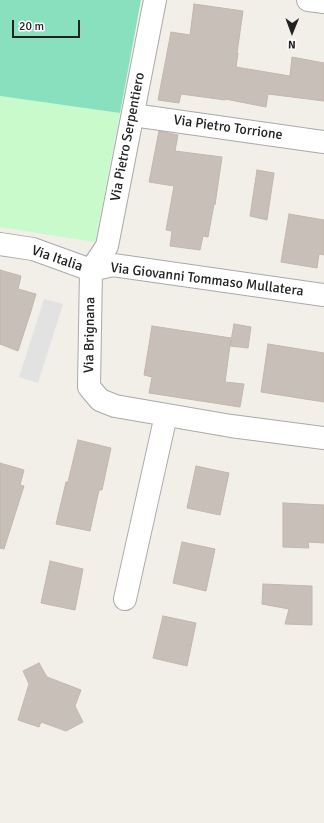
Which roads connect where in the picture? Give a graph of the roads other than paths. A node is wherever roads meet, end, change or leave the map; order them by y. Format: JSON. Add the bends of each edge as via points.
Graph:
{"nodes":[{"id":1,"x":155,"y":0,"type":"edge"},
{"id":2,"x":308,"y":0,"type":"edge"},
{"id":3,"x":324,"y":2,"type":"edge"},
{"id":4,"x":133,"y":115,"type":"junction"},
{"id":5,"x":324,"y":142,"type":"edge"},
{"id":6,"x":0,"y":244,"type":"edge"},
{"id":7,"x":91,"y":270,"type":"junction"},
{"id":8,"x":324,"y":295,"type":"edge"},
{"id":9,"x":166,"y":415,"type":"junction"},
{"id":10,"x":324,"y":438,"type":"edge"},
{"id":11,"x":124,"y":599,"type":"dead end"}],
"edges":[{"from":1,"to":4,"type":"street","name":"Via Pietro Serpentiero"},
{"from":2,"to":3,"type":"street"},
{"from":4,"to":5,"type":"street","name":"Via Pietro Torrione"},
{"from":4,"to":7,"type":"street","name":"Via Pietro Serpentiero","via":[[107,246]]},
{"from":6,"to":7,"type":"street","name":"Via Italia","via":[[33,248]]},
{"from":7,"to":8,"type":"street","name":"Via Giovanni Tommaso Mullatera","via":[[113,266]]},
{"from":7,"to":9,"type":"street","name":"Via Brignana","via":[[90,387],[100,400],[115,406]]},
{"from":9,"to":10,"type":"street","name":"Via Brignana"},
{"from":9,"to":11,"type":"street"}]}
